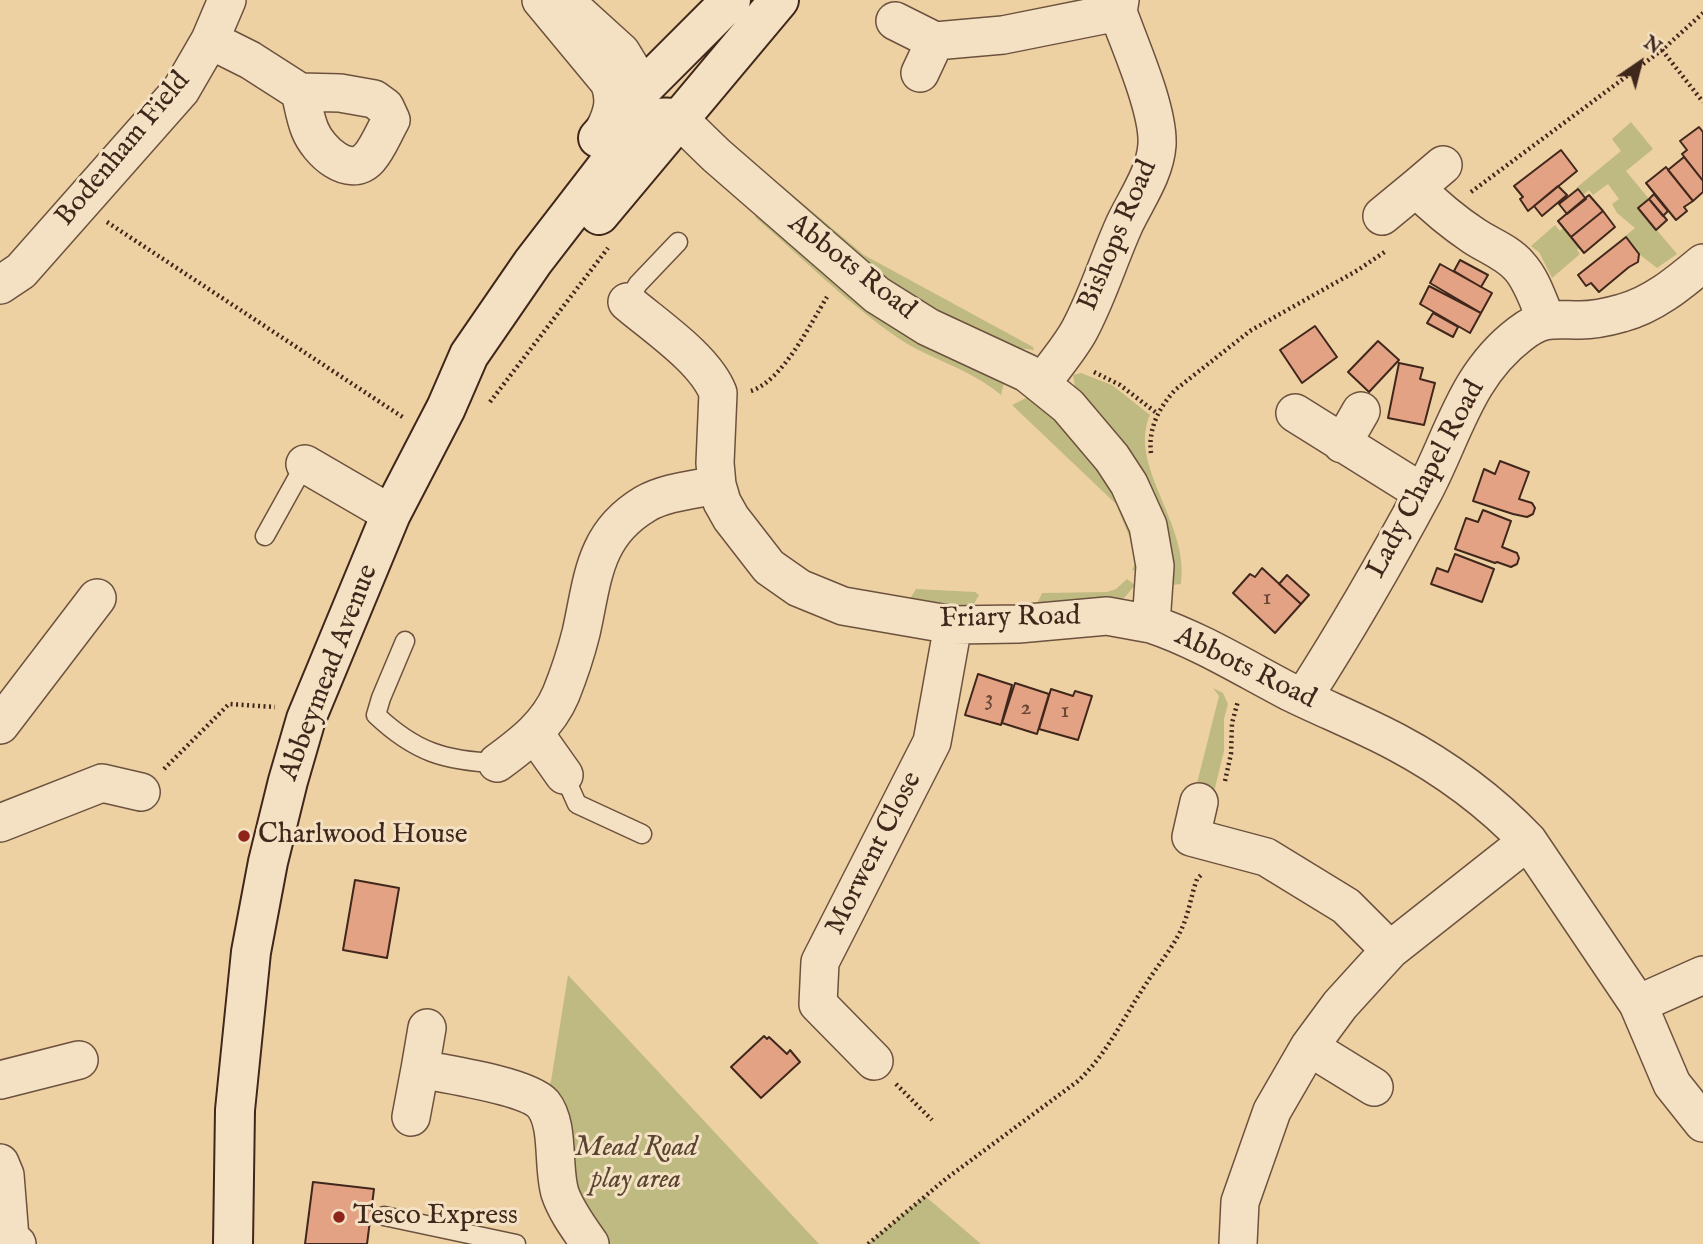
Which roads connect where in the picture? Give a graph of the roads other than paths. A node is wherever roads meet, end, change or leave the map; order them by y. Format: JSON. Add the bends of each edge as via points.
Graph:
{"nodes":[{"id":1,"x":227,"y":0,"type":"edge"},
{"id":2,"x":541,"y":0,"type":"edge"},
{"id":3,"x":563,"y":0,"type":"edge"},
{"id":4,"x":731,"y":0,"type":"edge"},
{"id":5,"x":779,"y":0,"type":"edge"},
{"id":6,"x":1119,"y":6,"type":"edge"},
{"id":7,"x":894,"y":21,"type":"dead end"},
{"id":8,"x":210,"y":40,"type":"junction"},
{"id":9,"x":676,"y":54,"type":"junction"},
{"id":10,"x":611,"y":61,"type":"junction"},
{"id":11,"x":643,"y":88,"type":"junction"},
{"id":12,"x":300,"y":92,"type":"dead end"},
{"id":13,"x":680,"y":120,"type":"junction"},
{"id":14,"x":606,"y":128,"type":"junction"},
{"id":15,"x":1382,"y":216,"type":"dead end"},
{"id":16,"x":678,"y":242,"type":"dead end"},
{"id":17,"x":1703,"y":263,"type":"edge"},
{"id":18,"x":0,"y":285,"type":"edge"},
{"id":19,"x":628,"y":302,"type":"joint"},
{"id":20,"x":1546,"y":319,"type":"junction"},
{"id":21,"x":1052,"y":369,"type":"junction"},
{"id":22,"x":1361,"y":411,"type":"dead end"},
{"id":23,"x":1295,"y":413,"type":"dead end"},
{"id":24,"x":438,"y":422,"type":"junction"},
{"id":25,"x":1342,"y":444,"type":"junction"},
{"id":26,"x":305,"y":464,"type":"joint"},
{"id":27,"x":717,"y":485,"type":"junction"},
{"id":28,"x":1423,"y":493,"type":"junction"},
{"id":29,"x":391,"y":514,"type":"junction"},
{"id":30,"x":265,"y":536,"type":"dead end"},
{"id":31,"x":97,"y":598,"type":"dead end"},
{"id":32,"x":1151,"y":624,"type":"junction"},
{"id":33,"x":953,"y":625,"type":"junction"},
{"id":34,"x":405,"y":641,"type":"dead end"},
{"id":35,"x":1303,"y":698,"type":"junction"},
{"id":36,"x":0,"y":725,"type":"edge"},
{"id":37,"x":535,"y":734,"type":"junction"},
{"id":38,"x":497,"y":764,"type":"joint"},
{"id":39,"x":564,"y":775,"type":"joint"},
{"id":40,"x":141,"y":792,"type":"road end"},
{"id":41,"x":1199,"y":802,"type":"dead end"},
{"id":42,"x":0,"y":823,"type":"edge"},
{"id":43,"x":642,"y":834,"type":"dead end"},
{"id":44,"x":1528,"y":841,"type":"junction"},
{"id":45,"x":1390,"y":950,"type":"junction"},
{"id":46,"x":1703,"y":975,"type":"edge"},
{"id":47,"x":1638,"y":1004,"type":"junction"},
{"id":48,"x":427,"y":1028,"type":"dead end"},
{"id":49,"x":1309,"y":1047,"type":"junction"},
{"id":50,"x":79,"y":1060,"type":"dead end"},
{"id":51,"x":874,"y":1062,"type":"road end"},
{"id":52,"x":420,"y":1069,"type":"junction"},
{"id":53,"x":0,"y":1080,"type":"edge"},
{"id":54,"x":1374,"y":1087,"type":"dead end"},
{"id":55,"x":411,"y":1118,"type":"dead end"},
{"id":56,"x":1703,"y":1123,"type":"edge"},
{"id":57,"x":0,"y":1163,"type":"edge"},
{"id":58,"x":384,"y":1216,"type":"dead end"},
{"id":59,"x":10,"y":1242,"type":"edge"},
{"id":60,"x":233,"y":1244,"type":"edge"},
{"id":61,"x":516,"y":1244,"type":"edge"},
{"id":62,"x":590,"y":1244,"type":"edge"},
{"id":63,"x":1238,"y":1244,"type":"edge"}],
"edges":[{"from":1,"to":8,"type":"street","name":"Bodenham Field"},
{"from":2,"to":10,"type":"street"},
{"from":3,"to":10,"type":"street"},
{"from":4,"to":9,"type":"street","name":"Abbeymead Avenue"},
{"from":5,"to":13,"type":"street","name":"Abbeymead Avenue"},
{"from":6,"to":7,"type":"street","via":[[927,57]]},
{"from":6,"to":21,"type":"street","name":"Bishops Road","via":[[1156,123],[1157,145],[1153,166],[1092,304]]},
{"from":8,"to":12,"type":"street"},
{"from":8,"to":18,"type":"street","name":"Bodenham Field","via":[[181,90],[21,271]]},
{"from":9,"to":10,"type":"street","via":[[648,64]]},
{"from":9,"to":11,"type":"street","name":"Abbeymead Avenue"},
{"from":10,"to":11,"type":"street"},
{"from":10,"to":14,"type":"street","via":[[613,104]]},
{"from":11,"to":13,"type":"street"},
{"from":11,"to":14,"type":"street","name":"Abbeymead Avenue"},
{"from":13,"to":21,"type":"street","name":"Abbots Road","via":[[877,295],[928,327],[1009,364]]},
{"from":13,"to":24,"type":"street","name":"Abbeymead Avenue","via":[[586,231]]},
{"from":14,"to":24,"type":"street","name":"Abbeymead Avenue","via":[[549,200],[496,282],[460,347]]},
{"from":15,"to":20,"type":"street","via":[[1430,176],[1442,213],[1520,267]]},
{"from":16,"to":19,"type":"lane","via":[[638,284]]},
{"from":17,"to":20,"type":"street","via":[[1654,300],[1624,313],[1595,319]]},
{"from":19,"to":27,"type":"street","via":[[700,366],[718,393]]},
{"from":20,"to":28,"type":"street","name":"Lady Chapel Road","via":[[1520,334],[1479,376]]},
{"from":21,"to":32,"type":"street","name":"Abbots Road","via":[[1068,406],[1112,458],[1142,510],[1155,566]]},
{"from":22,"to":25,"type":"street"},
{"from":23,"to":25,"type":"street"},
{"from":24,"to":29,"type":"street","name":"Abbeymead Avenue"},
{"from":25,"to":28,"type":"street"},
{"from":26,"to":29,"type":"street"},
{"from":26,"to":30,"type":"lane"},
{"from":27,"to":33,"type":"street","name":"Friary Road","via":[[731,518],[757,552],[769,567],[799,588],[843,606]]},
{"from":27,"to":37,"type":"street","via":[[646,503],[610,535],[591,576],[581,633],[561,696]]},
{"from":28,"to":35,"type":"street","name":"Lady Chapel Road"},
{"from":29,"to":60,"type":"street","name":"Abbeymead Avenue","via":[[306,719],[268,862],[251,952],[235,1110]]},
{"from":31,"to":36,"type":"street"},
{"from":32,"to":33,"type":"street","name":"Friary Road","via":[[1107,616]]},
{"from":32,"to":35,"type":"street","name":"Abbots Road"},
{"from":33,"to":51,"type":"street","name":"Morwent Close","via":[[932,742],[820,962],[818,1004]]},
{"from":34,"to":38,"type":"lane","via":[[376,715],[397,735],[441,757]]},
{"from":35,"to":44,"type":"street","name":"Abbots Road","via":[[1396,742],[1457,779]]},
{"from":37,"to":38,"type":"street"},
{"from":37,"to":39,"type":"street"},
{"from":39,"to":43,"type":"lane","via":[[577,804]]},
{"from":40,"to":42,"type":"street","via":[[102,783]]},
{"from":41,"to":45,"type":"street","via":[[1186,852],[1240,849],[1266,857],[1346,906]]},
{"from":44,"to":45,"type":"street"},
{"from":44,"to":47,"type":"street","name":"Abbots Road"},
{"from":45,"to":49,"type":"street"},
{"from":46,"to":47,"type":"street"},
{"from":47,"to":56,"type":"street","name":"Abbots Road","via":[[1672,1084]]},
{"from":48,"to":52,"type":"street"},
{"from":49,"to":54,"type":"street"},
{"from":49,"to":63,"type":"street","via":[[1272,1111],[1240,1202]]},
{"from":50,"to":53,"type":"street"},
{"from":52,"to":55,"type":"street"},
{"from":52,"to":62,"type":"street","via":[[513,1089],[542,1103],[551,1117],[560,1192]]},
{"from":57,"to":59,"type":"street"},
{"from":58,"to":61,"type":"lane"}]}
